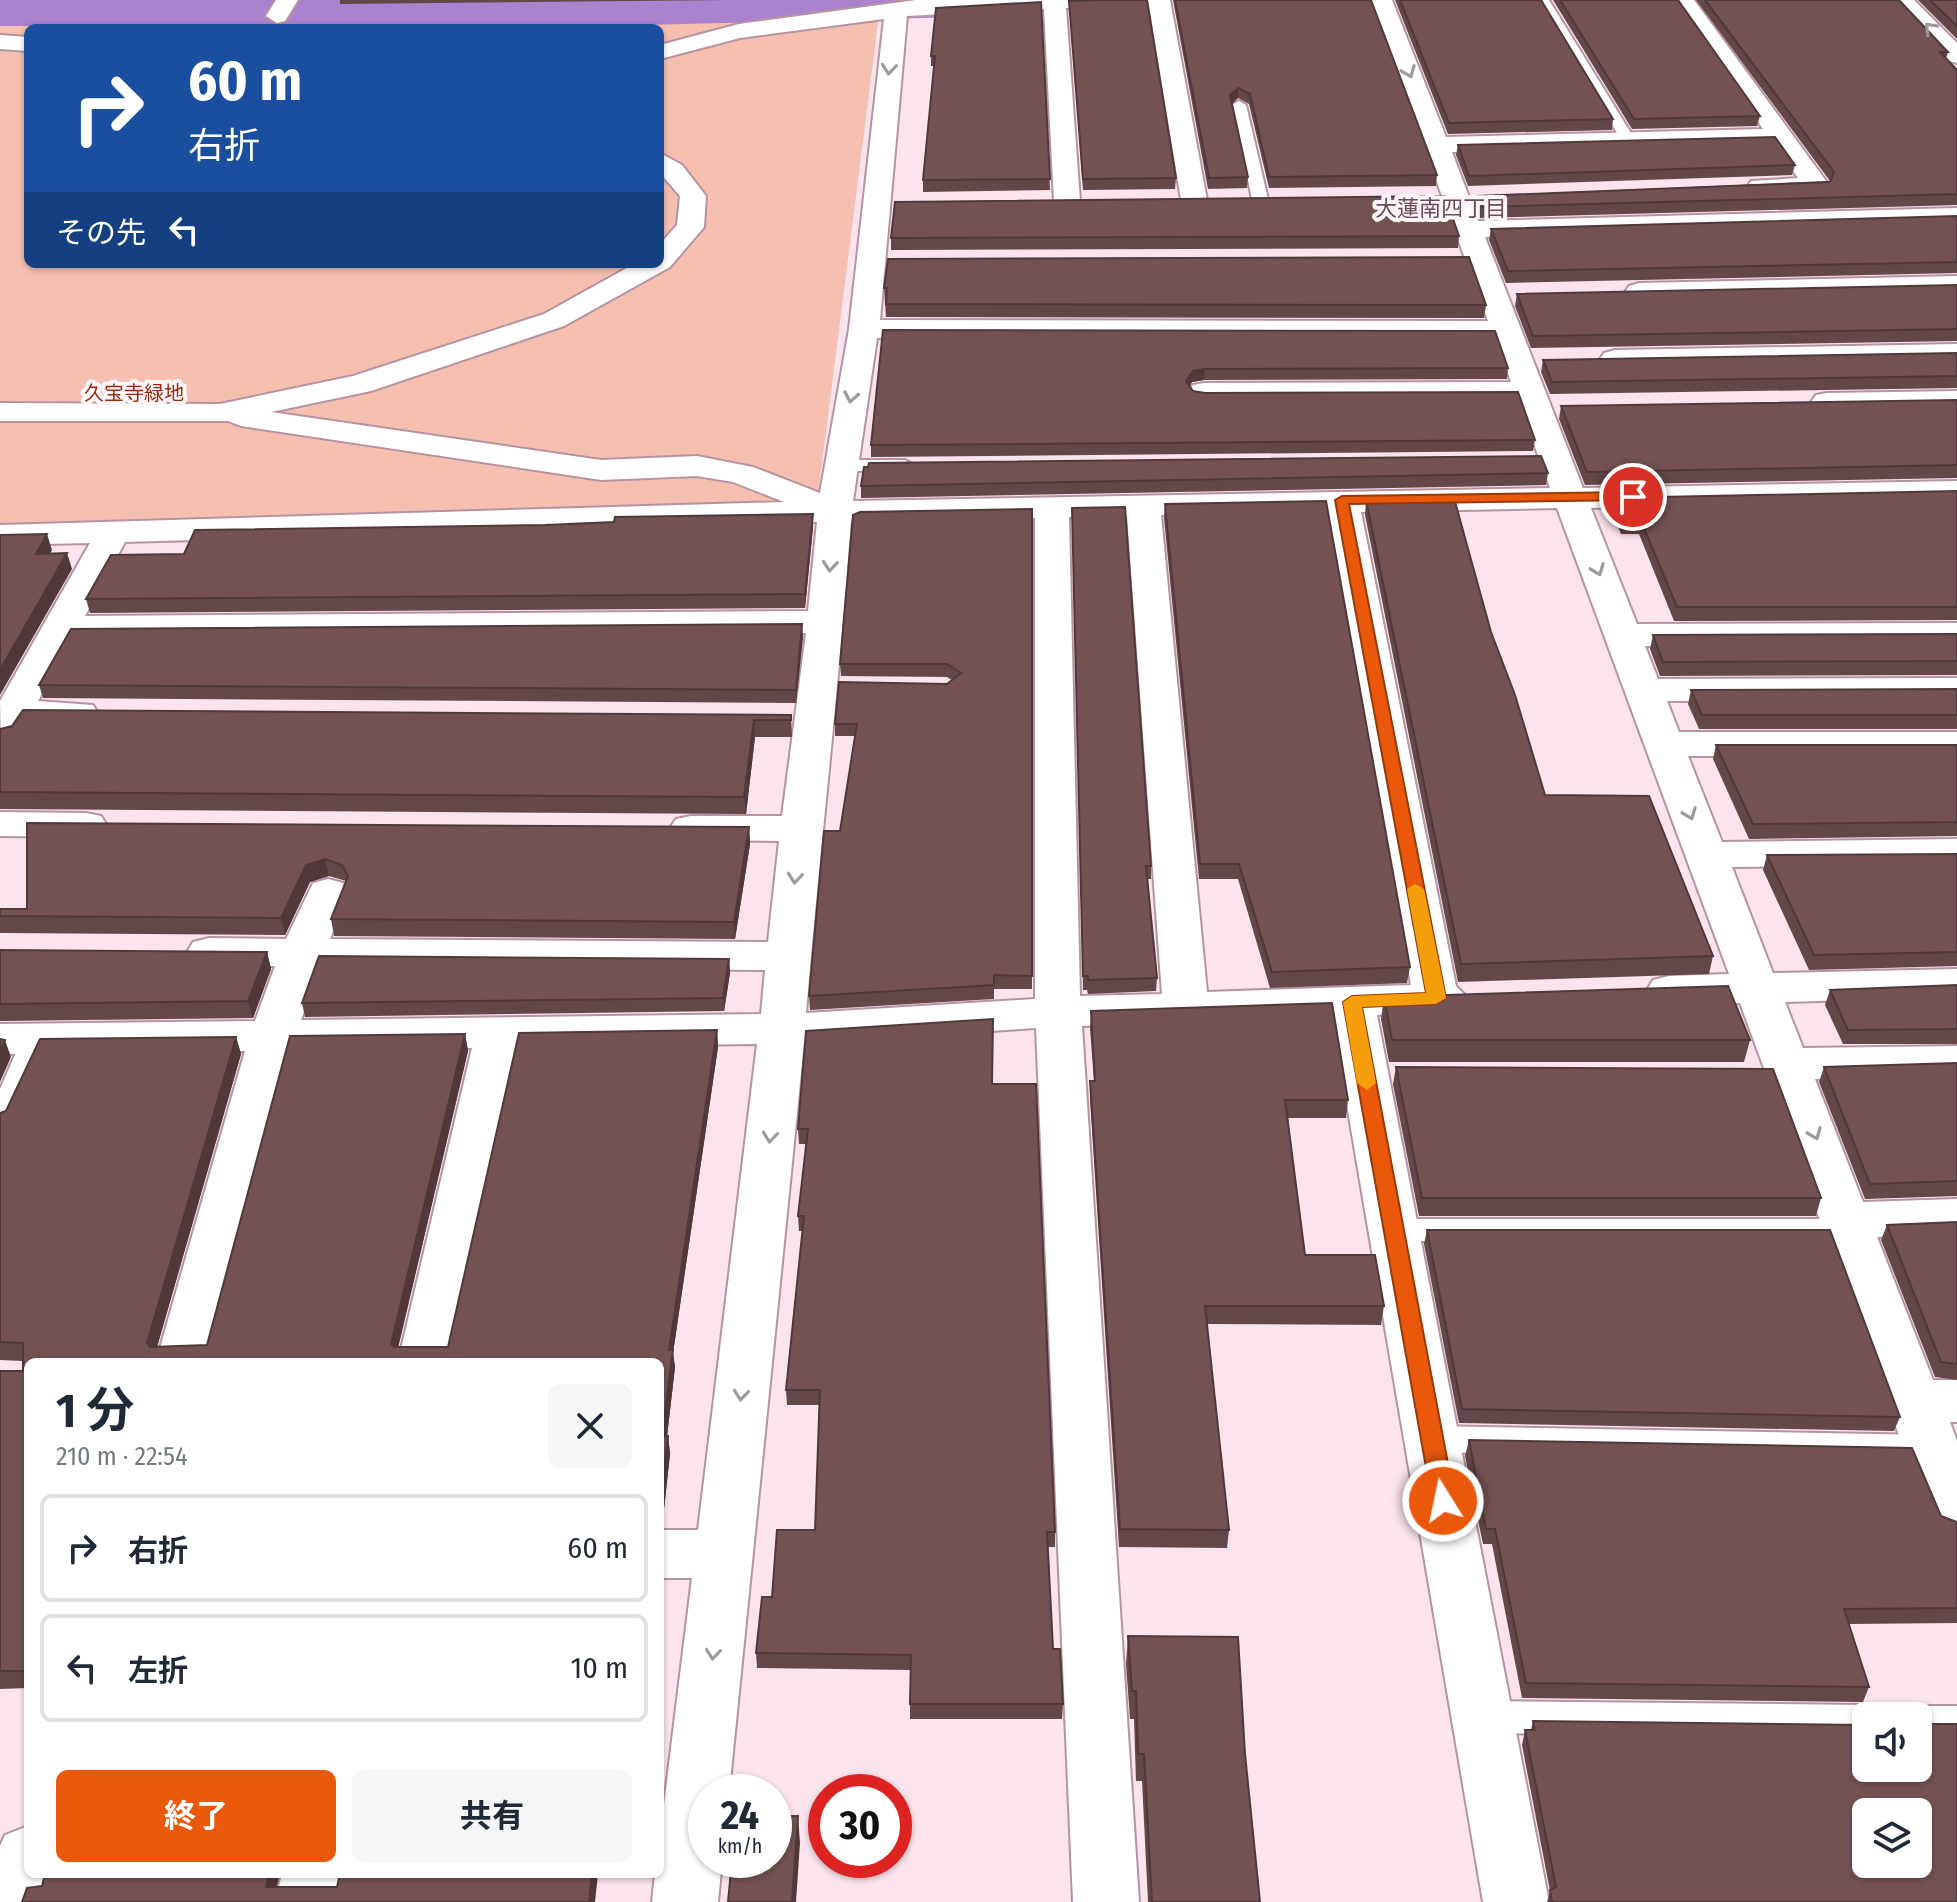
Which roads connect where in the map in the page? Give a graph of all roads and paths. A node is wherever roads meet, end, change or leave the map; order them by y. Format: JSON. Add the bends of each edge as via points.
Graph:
{"nodes":[{"id":1,"x":1107,"y":0,"type":"edge"},
{"id":2,"x":1159,"y":0,"type":"edge"},
{"id":3,"x":1381,"y":0,"type":"edge"},
{"id":4,"x":1543,"y":0,"type":"edge"},
{"id":5,"x":1683,"y":0,"type":"edge"},
{"id":6,"x":1902,"y":0,"type":"edge"},
{"id":7,"x":1055,"y":3,"type":"junction"},
{"id":8,"x":909,"y":6,"type":"edge"},
{"id":9,"x":0,"y":42,"type":"edge"},
{"id":10,"x":24,"y":44,"type":"edge"},
{"id":11,"x":664,"y":51,"type":"edge"},
{"id":12,"x":1957,"y":56,"type":"edge"},
{"id":13,"x":1239,"y":105,"type":"edge"},
{"id":14,"x":1781,"y":136,"type":"junction"},
{"id":15,"x":1627,"y":138,"type":"junction"},
{"id":16,"x":1437,"y":145,"type":"junction"},
{"id":17,"x":664,"y":164,"type":"edge"},
{"id":18,"x":1737,"y":187,"type":"edge"},
{"id":19,"x":1487,"y":196,"type":"edge"},
{"id":20,"x":1426,"y":197,"type":"edge"},
{"id":21,"x":1456,"y":197,"type":"junction"},
{"id":22,"x":1227,"y":199,"type":"junction"},
{"id":23,"x":1290,"y":199,"type":"edge"},
{"id":24,"x":1162,"y":200,"type":"edge"},
{"id":25,"x":1067,"y":201,"type":"junction"},
{"id":26,"x":1099,"y":201,"type":"edge"},
{"id":27,"x":1038,"y":202,"type":"edge"},
{"id":28,"x":874,"y":203,"type":"junction"},
{"id":29,"x":904,"y":203,"type":"edge"},
{"id":30,"x":1957,"y":216,"type":"edge"},
{"id":31,"x":1468,"y":229,"type":"junction"},
{"id":32,"x":664,"y":256,"type":"edge"},
{"id":33,"x":1448,"y":259,"type":"edge"},
{"id":34,"x":1480,"y":259,"type":"junction"},
{"id":35,"x":869,"y":261,"type":"junction"},
{"id":36,"x":900,"y":261,"type":"edge"},
{"id":37,"x":648,"y":268,"type":"edge"},
{"id":38,"x":1957,"y":285,"type":"edge"},
{"id":39,"x":1606,"y":293,"type":"edge"},
{"id":40,"x":1526,"y":294,"type":"edge"},
{"id":41,"x":1494,"y":295,"type":"junction"},
{"id":42,"x":864,"y":329,"type":"junction"},
{"id":43,"x":1506,"y":330,"type":"junction"},
{"id":44,"x":1957,"y":353,"type":"edge"},
{"id":45,"x":1581,"y":359,"type":"edge"},
{"id":46,"x":1519,"y":360,"type":"junction"},
{"id":47,"x":1550,"y":360,"type":"edge"},
{"id":48,"x":1204,"y":392,"type":"edge"},
{"id":49,"x":1957,"y":400,"type":"edge"},
{"id":50,"x":1545,"y":402,"type":"junction"},
{"id":51,"x":1801,"y":402,"type":"edge"},
{"id":52,"x":0,"y":412,"type":"edge"},
{"id":53,"x":220,"y":413,"type":"junction"},
{"id":54,"x":919,"y":465,"type":"edge"},
{"id":55,"x":839,"y":466,"type":"junction"},
{"id":56,"x":1556,"y":472,"type":"junction"},
{"id":57,"x":1957,"y":491,"type":"edge"},
{"id":58,"x":1342,"y":500,"type":"junction"},
{"id":59,"x":1143,"y":504,"type":"junction"},
{"id":60,"x":1052,"y":506,"type":"junction"},
{"id":61,"x":835,"y":511,"type":"junction"},
{"id":62,"x":113,"y":533,"type":"junction"},
{"id":63,"x":0,"y":535,"type":"edge"},
{"id":64,"x":825,"y":622,"type":"junction"},
{"id":65,"x":60,"y":627,"type":"junction"},
{"id":66,"x":1957,"y":634,"type":"edge"},
{"id":67,"x":1623,"y":635,"type":"junction"},
{"id":68,"x":1957,"y":689,"type":"edge"},
{"id":69,"x":1643,"y":690,"type":"junction"},
{"id":70,"x":108,"y":713,"type":"edge"},
{"id":71,"x":4,"y":720,"type":"edge"},
{"id":72,"x":1664,"y":744,"type":"junction"},
{"id":73,"x":1957,"y":744,"type":"edge"},
{"id":74,"x":0,"y":824,"type":"edge"},
{"id":75,"x":126,"y":825,"type":"edge"},
{"id":76,"x":660,"y":828,"type":"edge"},
{"id":77,"x":801,"y":829,"type":"junction"},
{"id":78,"x":1957,"y":852,"type":"edge"},
{"id":79,"x":1705,"y":855,"type":"junction"},
{"id":80,"x":328,"y":892,"type":"dead end"},
{"id":81,"x":174,"y":952,"type":"edge"},
{"id":82,"x":301,"y":953,"type":"junction"},
{"id":83,"x":787,"y":956,"type":"junction"},
{"id":84,"x":1957,"y":983,"type":"edge"},
{"id":85,"x":1756,"y":988,"type":"junction"},
{"id":86,"x":1628,"y":992,"type":"edge"},
{"id":87,"x":1484,"y":997,"type":"edge"},
{"id":88,"x":1436,"y":998,"type":"junction"},
{"id":89,"x":1352,"y":1002,"type":"junction"},
{"id":90,"x":1186,"y":1007,"type":"junction"},
{"id":91,"x":1058,"y":1012,"type":"junction"},
{"id":92,"x":782,"y":1029,"type":"junction"},
{"id":93,"x":499,"y":1033,"type":"junction"},
{"id":94,"x":271,"y":1036,"type":"junction"},
{"id":95,"x":18,"y":1039,"type":"edge"},
{"id":96,"x":1957,"y":1061,"type":"edge"},
{"id":97,"x":1780,"y":1071,"type":"junction"},
{"id":98,"x":0,"y":1120,"type":"edge"},
{"id":99,"x":1957,"y":1217,"type":"edge"},
{"id":100,"x":1850,"y":1225,"type":"junction"},
{"id":101,"x":1393,"y":1230,"type":"junction"},
{"id":102,"x":184,"y":1358,"type":"edge"},
{"id":103,"x":426,"y":1358,"type":"edge"},
{"id":104,"x":1935,"y":1417,"type":"edge"},
{"id":105,"x":1432,"y":1439,"type":"junction"},
{"id":106,"x":1957,"y":1514,"type":"edge"},
{"id":107,"x":664,"y":1554,"type":"edge"},
{"id":108,"x":724,"y":1554,"type":"junction"},
{"id":109,"x":1483,"y":1717,"type":"junction"},
{"id":110,"x":1852,"y":1721,"type":"edge"},
{"id":111,"x":1932,"y":1722,"type":"edge"},
{"id":112,"x":1957,"y":1722,"type":"edge"},
{"id":113,"x":24,"y":1869,"type":"edge"},
{"id":114,"x":314,"y":1878,"type":"edge"},
{"id":115,"x":14,"y":1902,"type":"edge"},
{"id":116,"x":308,"y":1902,"type":"edge"},
{"id":117,"x":685,"y":1902,"type":"edge"},
{"id":118,"x":1106,"y":1902,"type":"edge"},
{"id":119,"x":1516,"y":1902,"type":"edge"}],
"edges":[{"from":1,"to":7,"type":"street"},
{"from":2,"to":22,"type":"street"},
{"from":3,"to":16,"type":"street","one_way":true},
{"from":4,"to":15,"type":"lane"},
{"from":5,"to":14,"type":"street"},
{"from":12,"to":6,"type":"street","one_way":true},
{"from":7,"to":8,"type":"street"},
{"from":7,"to":25,"type":"street"},
{"from":8,"to":11,"type":"street","via":[[739,31]]},
{"from":8,"to":28,"type":"street","one_way":true},
{"from":9,"to":10,"type":"street"},
{"from":13,"to":22,"type":"lane"},
{"from":14,"to":15,"type":"street"},
{"from":14,"to":18,"type":"street","via":[[1816,185]]},
{"from":15,"to":16,"type":"street"},
{"from":16,"to":21,"type":"street"},
{"from":17,"to":32,"type":"street","via":[[693,196],[690,227]]},
{"from":19,"to":21,"type":"street"},
{"from":20,"to":21,"type":"street"},
{"from":21,"to":31,"type":"street"},
{"from":22,"to":23,"type":"street"},
{"from":22,"to":24,"type":"street"},
{"from":25,"to":26,"type":"street"},
{"from":25,"to":27,"type":"street"},
{"from":28,"to":29,"type":"street"},
{"from":28,"to":35,"type":"street"},
{"from":30,"to":31,"type":"street"},
{"from":31,"to":34,"type":"street"},
{"from":33,"to":34,"type":"street"},
{"from":34,"to":41,"type":"street"},
{"from":35,"to":36,"type":"street"},
{"from":35,"to":42,"type":"street"},
{"from":37,"to":53,"type":"street","via":[[554,320],[451,356],[360,384]]},
{"from":38,"to":39,"type":"street"},
{"from":40,"to":41,"type":"street"},
{"from":41,"to":43,"type":"street"},
{"from":42,"to":43,"type":"street"},
{"from":42,"to":55,"type":"street","one_way":true},
{"from":43,"to":46,"type":"street"},
{"from":44,"to":45,"type":"street"},
{"from":46,"to":47,"type":"street"},
{"from":46,"to":50,"type":"street"},
{"from":48,"to":50,"type":"street"},
{"from":49,"to":51,"type":"street"},
{"from":50,"to":56,"type":"street"},
{"from":52,"to":53,"type":"street"},
{"from":53,"to":61,"type":"street","via":[[601,470],[697,466],[741,474]]},
{"from":54,"to":55,"type":"lane"},
{"from":55,"to":61,"type":"street"},
{"from":56,"to":57,"type":"street"},
{"from":56,"to":58,"type":"street"},
{"from":56,"to":67,"type":"street","one_way":true},
{"from":58,"to":59,"type":"street"},
{"from":58,"to":88,"type":"street"},
{"from":59,"to":60,"type":"street"},
{"from":59,"to":90,"type":"street"},
{"from":60,"to":61,"type":"street"},
{"from":60,"to":91,"type":"street"},
{"from":61,"to":62,"type":"street"},
{"from":61,"to":64,"type":"street","one_way":true},
{"from":62,"to":63,"type":"street"},
{"from":62,"to":65,"type":"street"},
{"from":64,"to":65,"type":"street"},
{"from":64,"to":77,"type":"street"},
{"from":65,"to":71,"type":"street"},
{"from":66,"to":67,"type":"street"},
{"from":67,"to":69,"type":"street"},
{"from":68,"to":69,"type":"street"},
{"from":69,"to":72,"type":"street"},
{"from":70,"to":71,"type":"street"},
{"from":72,"to":73,"type":"street"},
{"from":72,"to":79,"type":"street","one_way":true},
{"from":74,"to":75,"type":"street"},
{"from":76,"to":77,"type":"street"},
{"from":77,"to":83,"type":"street","one_way":true},
{"from":78,"to":79,"type":"street"},
{"from":79,"to":85,"type":"street"},
{"from":80,"to":82,"type":"street"},
{"from":81,"to":82,"type":"street"},
{"from":82,"to":83,"type":"street"},
{"from":82,"to":94,"type":"street"},
{"from":83,"to":92,"type":"street"},
{"from":84,"to":85,"type":"street"},
{"from":85,"to":86,"type":"street"},
{"from":85,"to":97,"type":"street"},
{"from":87,"to":88,"type":"street"},
{"from":88,"to":89,"type":"street"},
{"from":89,"to":90,"type":"street"},
{"from":89,"to":101,"type":"street","via":[[1381,1074]]},
{"from":90,"to":91,"type":"street"},
{"from":91,"to":92,"type":"street"},
{"from":91,"to":118,"type":"street"},
{"from":92,"to":93,"type":"street"},
{"from":92,"to":108,"type":"street","one_way":true},
{"from":93,"to":94,"type":"street"},
{"from":93,"to":103,"type":"street"},
{"from":94,"to":95,"type":"street"},
{"from":94,"to":102,"type":"street"},
{"from":95,"to":98,"type":"lane"},
{"from":96,"to":97,"type":"street"},
{"from":97,"to":100,"type":"street","one_way":true},
{"from":99,"to":100,"type":"street"},
{"from":100,"to":101,"type":"lane"},
{"from":100,"to":104,"type":"street"},
{"from":101,"to":105,"type":"street"},
{"from":104,"to":105,"type":"lane"},
{"from":104,"to":106,"type":"street"},
{"from":105,"to":109,"type":"street"},
{"from":107,"to":108,"type":"street"},
{"from":108,"to":117,"type":"street","one_way":true},
{"from":109,"to":110,"type":"lane"},
{"from":109,"to":119,"type":"street"},
{"from":111,"to":112,"type":"lane"},
{"from":113,"to":115,"type":"street"},
{"from":114,"to":116,"type":"street"}]}
